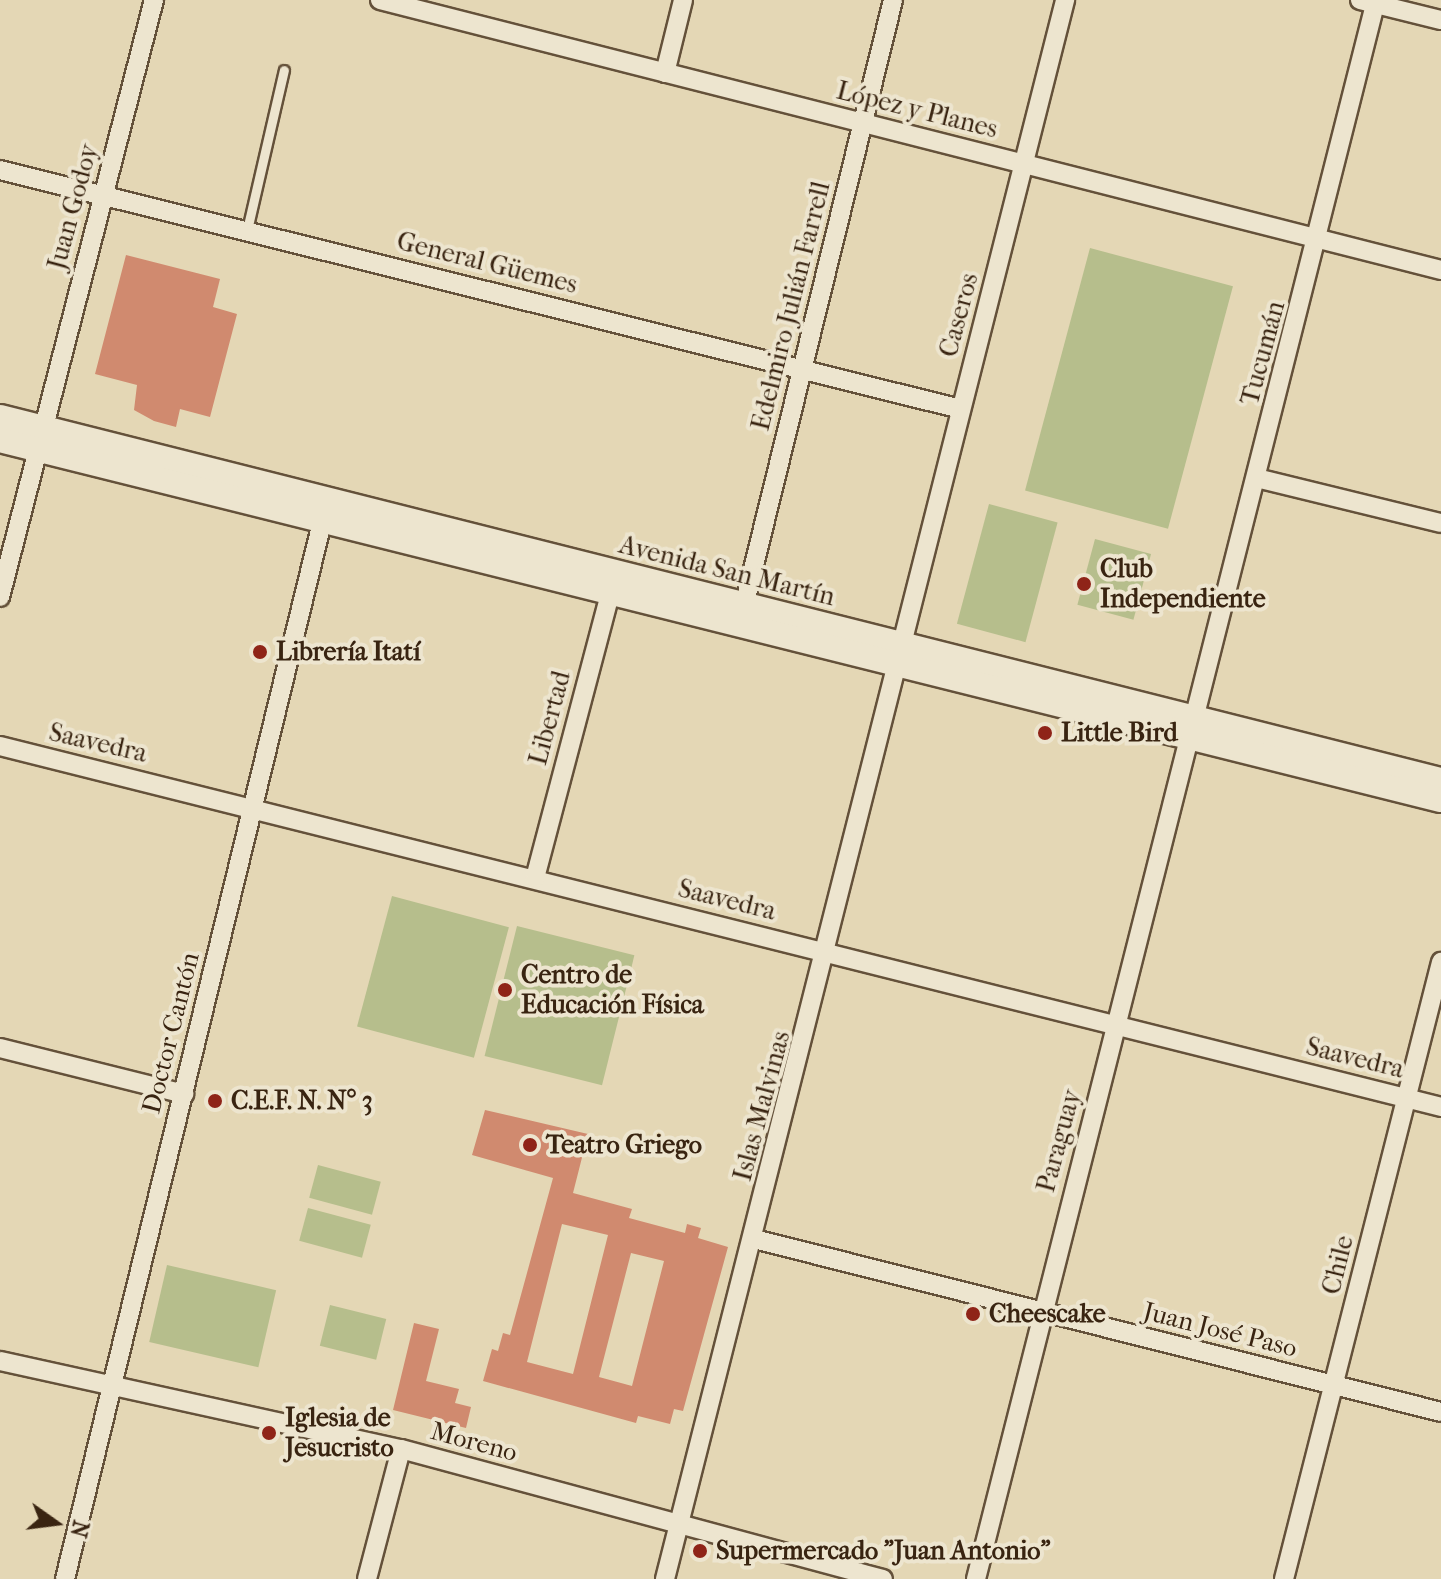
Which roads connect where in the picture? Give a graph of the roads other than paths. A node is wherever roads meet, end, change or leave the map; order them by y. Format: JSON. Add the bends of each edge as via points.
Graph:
{"nodes":[{"id":1,"x":154,"y":0,"type":"edge"},
{"id":2,"x":380,"y":0,"type":"edge"},
{"id":3,"x":459,"y":0,"type":"edge"},
{"id":4,"x":683,"y":0,"type":"edge"},
{"id":5,"x":893,"y":0,"type":"edge"},
{"id":6,"x":1065,"y":0,"type":"edge"},
{"id":7,"x":1370,"y":1,"type":"edge"},
{"id":8,"x":454,"y":19,"type":"junction"},
{"id":9,"x":1441,"y":20,"type":"edge"},
{"id":10,"x":284,"y":70,"type":"dead end"},
{"id":11,"x":665,"y":73,"type":"junction"},
{"id":12,"x":863,"y":123,"type":"junction"},
{"id":13,"x":1026,"y":164,"type":"junction"},
{"id":14,"x":0,"y":170,"type":"edge"},
{"id":15,"x":103,"y":195,"type":"junction"},
{"id":16,"x":247,"y":230,"type":"junction"},
{"id":17,"x":1320,"y":239,"type":"junction"},
{"id":18,"x":1441,"y":270,"type":"edge"},
{"id":19,"x":803,"y":368,"type":"junction"},
{"id":20,"x":961,"y":409,"type":"junction"},
{"id":21,"x":0,"y":417,"type":"edge"},
{"id":22,"x":40,"y":438,"type":"junction"},
{"id":23,"x":0,"y":440,"type":"edge"},
{"id":24,"x":1256,"y":478,"type":"junction"},
{"id":25,"x":326,"y":510,"type":"junction"},
{"id":26,"x":1441,"y":523,"type":"edge"},
{"id":27,"x":614,"y":582,"type":"junction"},
{"id":28,"x":0,"y":597,"type":"edge"},
{"id":29,"x":742,"y":614,"type":"junction"},
{"id":30,"x":898,"y":653,"type":"junction"},
{"id":31,"x":1189,"y":726,"type":"junction"},
{"id":32,"x":0,"y":746,"type":"edge"},
{"id":33,"x":1441,"y":780,"type":"edge"},
{"id":34,"x":1441,"y":800,"type":"edge"},
{"id":35,"x":253,"y":806,"type":"junction"},
{"id":36,"x":535,"y":878,"type":"junction"},
{"id":37,"x":829,"y":952,"type":"junction"},
{"id":38,"x":1441,"y":962,"type":"edge"},
{"id":39,"x":1118,"y":1025,"type":"junction"},
{"id":40,"x":0,"y":1048,"type":"edge"},
{"id":41,"x":184,"y":1094,"type":"junction"},
{"id":42,"x":1405,"y":1098,"type":"junction"},
{"id":43,"x":1441,"y":1107,"type":"edge"},
{"id":44,"x":754,"y":1239,"type":"junction"},
{"id":45,"x":1040,"y":1311,"type":"junction"},
{"id":46,"x":0,"y":1361,"type":"edge"},
{"id":47,"x":1336,"y":1386,"type":"junction"},
{"id":48,"x":113,"y":1389,"type":"junction"},
{"id":49,"x":1441,"y":1412,"type":"edge"},
{"id":50,"x":401,"y":1449,"type":"junction"},
{"id":51,"x":678,"y":1525,"type":"junction"},
{"id":52,"x":65,"y":1579,"type":"edge"},
{"id":53,"x":367,"y":1579,"type":"edge"},
{"id":54,"x":665,"y":1579,"type":"edge"},
{"id":55,"x":883,"y":1579,"type":"edge"},
{"id":56,"x":976,"y":1579,"type":"edge"},
{"id":57,"x":1284,"y":1579,"type":"edge"}],
"edges":[{"from":1,"to":15,"type":"street","name":"Juan Godoy"},
{"from":2,"to":8,"type":"street","name":"López y Planes"},
{"from":3,"to":8,"type":"street"},
{"from":4,"to":11,"type":"street"},
{"from":5,"to":12,"type":"street","name":"Edelmiro Julián Farrell"},
{"from":6,"to":13,"type":"street","name":"Caseros"},
{"from":7,"to":9,"type":"street"},
{"from":7,"to":17,"type":"street","name":"Tucumán"},
{"from":8,"to":11,"type":"street","name":"López y Planes"},
{"from":10,"to":16,"type":"lane"},
{"from":11,"to":12,"type":"street","name":"López y Planes"},
{"from":12,"to":13,"type":"street","name":"López y Planes"},
{"from":12,"to":19,"type":"street","name":"Edelmiro Julián Farrell"},
{"from":13,"to":17,"type":"street","name":"López y Planes"},
{"from":13,"to":20,"type":"street","name":"Caseros"},
{"from":14,"to":15,"type":"street","name":"General Güemes"},
{"from":15,"to":16,"type":"street","name":"General Güemes"},
{"from":15,"to":22,"type":"street","name":"Juan Godoy"},
{"from":16,"to":19,"type":"street","name":"General Güemes"},
{"from":17,"to":18,"type":"street","name":"López y Planes"},
{"from":17,"to":24,"type":"street","name":"Tucumán"},
{"from":19,"to":20,"type":"street","name":"General Güemes"},
{"from":19,"to":29,"type":"street","name":"Edelmiro Julián Farrell"},
{"from":20,"to":30,"type":"street","name":"Caseros"},
{"from":21,"to":22,"type":"main road","name":"Avenida San Martín"},
{"from":22,"to":23,"type":"main road","name":"Avenida San Martín"},
{"from":22,"to":25,"type":"main road","name":"Avenida San Martín"},
{"from":22,"to":28,"type":"street","name":"Juan Godoy"},
{"from":24,"to":26,"type":"street"},
{"from":24,"to":31,"type":"street","name":"Tucumán"},
{"from":25,"to":27,"type":"main road","name":"Avenida San Martín"},
{"from":25,"to":35,"type":"street","name":"Doctor Cantón"},
{"from":27,"to":29,"type":"main road","name":"Avenida San Martín"},
{"from":27,"to":36,"type":"street","name":"Libertad"},
{"from":29,"to":30,"type":"main road","name":"Avenida San Martín"},
{"from":30,"to":31,"type":"main road","name":"Avenida San Martín"},
{"from":30,"to":37,"type":"street","name":"Islas Malvinas"},
{"from":31,"to":33,"type":"main road","name":"Avenida San Martín"},
{"from":31,"to":34,"type":"main road","name":"Avenida San Martín"},
{"from":31,"to":39,"type":"street","name":"Paraguay"},
{"from":32,"to":35,"type":"street","name":"Saavedra"},
{"from":35,"to":36,"type":"street","name":"Saavedra"},
{"from":35,"to":41,"type":"street","name":"Doctor Cantón"},
{"from":36,"to":37,"type":"street","name":"Saavedra"},
{"from":37,"to":39,"type":"street","name":"Saavedra"},
{"from":37,"to":44,"type":"street","name":"Islas Malvinas"},
{"from":38,"to":42,"type":"street","name":"Chile"},
{"from":39,"to":42,"type":"street","name":"Saavedra"},
{"from":39,"to":45,"type":"street","name":"Paraguay"},
{"from":40,"to":41,"type":"street"},
{"from":41,"to":48,"type":"street","name":"Doctor Cantón"},
{"from":42,"to":43,"type":"street","name":"Saavedra"},
{"from":42,"to":47,"type":"street","name":"Chile"},
{"from":44,"to":45,"type":"street","name":"Juan José Paso"},
{"from":44,"to":51,"type":"street","name":"Islas Malvinas"},
{"from":45,"to":47,"type":"street","name":"Juan José Paso"},
{"from":45,"to":56,"type":"street","name":"Paraguay"},
{"from":46,"to":48,"type":"street","name":"Moreno"},
{"from":47,"to":49,"type":"street","name":"Juan José Paso"},
{"from":47,"to":57,"type":"street","name":"Chile"},
{"from":48,"to":50,"type":"street","name":"Moreno","via":[[146,1389]]},
{"from":48,"to":52,"type":"street","name":"Doctor Cantón"},
{"from":50,"to":51,"type":"street","name":"Moreno"},
{"from":50,"to":53,"type":"street"},
{"from":51,"to":54,"type":"street","name":"Islas Malvinas"},
{"from":51,"to":55,"type":"street","name":"Moreno"}]}
